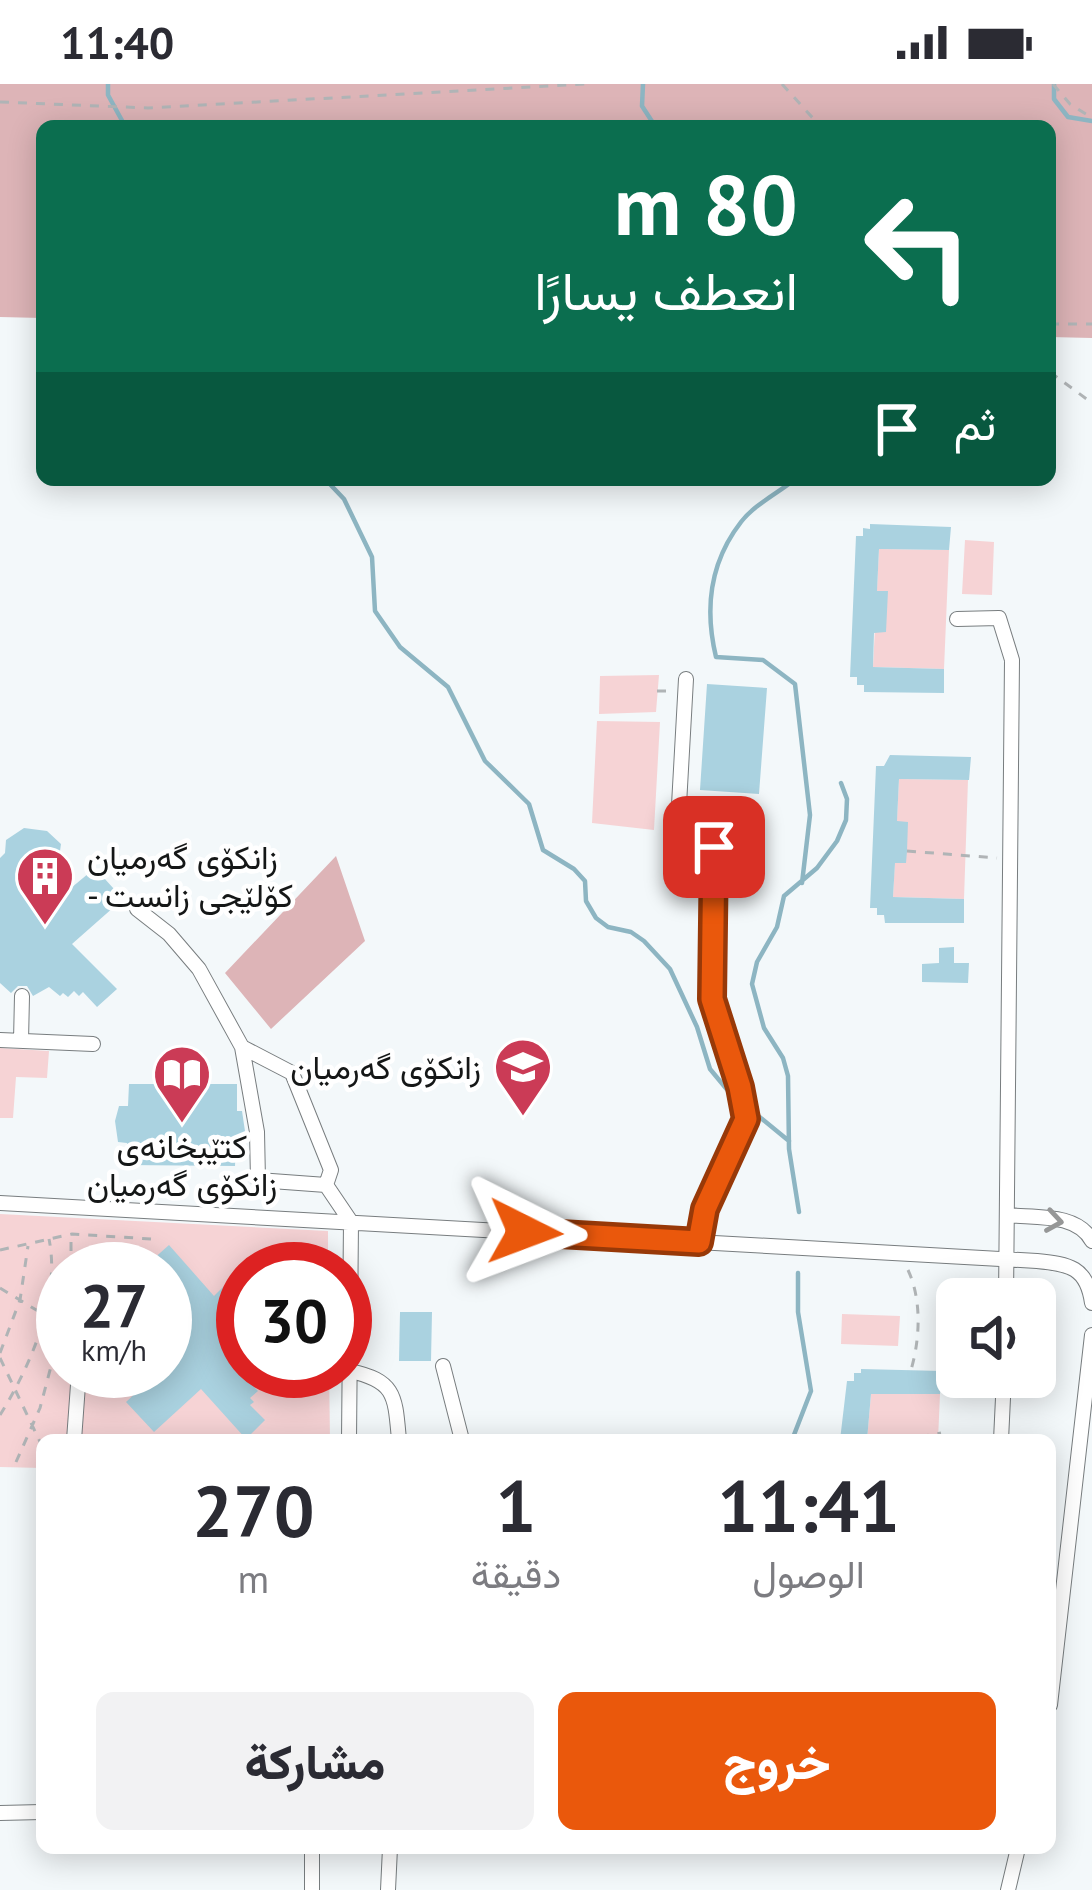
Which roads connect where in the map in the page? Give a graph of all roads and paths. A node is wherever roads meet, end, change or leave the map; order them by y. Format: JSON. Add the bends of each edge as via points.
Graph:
{"nodes":[{"id":1,"x":586,"y":84,"type":"edge"},
{"id":2,"x":782,"y":84,"type":"edge"},
{"id":3,"x":1053,"y":84,"type":"edge"},
{"id":4,"x":0,"y":102,"type":"edge"},
{"id":5,"x":1092,"y":118,"type":"edge"},
{"id":6,"x":815,"y":120,"type":"edge"},
{"id":7,"x":1056,"y":323,"type":"edge"},
{"id":8,"x":1092,"y":324,"type":"edge"},
{"id":9,"x":1056,"y":376,"type":"edge"},
{"id":10,"x":1092,"y":403,"type":"edge"},
{"id":11,"x":957,"y":619,"type":"dead end"},
{"id":12,"x":686,"y":679,"type":"dead end"},
{"id":13,"x":907,"y":851,"type":"dead end"},
{"id":14,"x":1011,"y":860,"type":"junction"},
{"id":15,"x":137,"y":909,"type":"dead end"},
{"id":16,"x":22,"y":997,"type":"dead end"},
{"id":17,"x":0,"y":1040,"type":"edge"},
{"id":18,"x":21,"y":1041,"type":"junction"},
{"id":19,"x":93,"y":1044,"type":"dead end"},
{"id":20,"x":242,"y":1047,"type":"junction"},
{"id":21,"x":326,"y":1185,"type":"junction"},
{"id":22,"x":0,"y":1203,"type":"edge"},
{"id":23,"x":1007,"y":1215,"type":"junction"},
{"id":24,"x":351,"y":1222,"type":"junction"},
{"id":25,"x":71,"y":1234,"type":"junction"},
{"id":26,"x":49,"y":1239,"type":"junction"},
{"id":27,"x":151,"y":1239,"type":"dead end"},
{"id":28,"x":1092,"y":1241,"type":"edge"},
{"id":29,"x":49,"y":1242,"type":"edge"},
{"id":30,"x":71,"y":1242,"type":"edge"},
{"id":31,"x":351,"y":1242,"type":"edge"},
{"id":32,"x":699,"y":1242,"type":"junction"},
{"id":33,"x":28,"y":1244,"type":"junction"},
{"id":34,"x":0,"y":1250,"type":"edge"},
{"id":35,"x":898,"y":1253,"type":"junction"},
{"id":36,"x":1007,"y":1259,"type":"junction"},
{"id":37,"x":1007,"y":1278,"type":"edge"},
{"id":38,"x":0,"y":1288,"type":"edge"},
{"id":39,"x":20,"y":1300,"type":"junction"},
{"id":40,"x":1092,"y":1303,"type":"edge"},
{"id":41,"x":36,"y":1310,"type":"edge"},
{"id":42,"x":36,"y":1333,"type":"edge"},
{"id":43,"x":1092,"y":1335,"type":"edge"},
{"id":44,"x":0,"y":1356,"type":"edge"},
{"id":45,"x":443,"y":1366,"type":"dead end"},
{"id":46,"x":911,"y":1370,"type":"dead end"},
{"id":47,"x":372,"y":1374,"type":"edge"},
{"id":48,"x":15,"y":1390,"type":"junction"},
{"id":49,"x":43,"y":1398,"type":"edge"},
{"id":50,"x":77,"y":1398,"type":"edge"},
{"id":51,"x":349,"y":1398,"type":"edge"},
{"id":52,"x":1003,"y":1398,"type":"edge"},
{"id":53,"x":0,"y":1415,"type":"edge"},
{"id":54,"x":33,"y":1427,"type":"junction"},
{"id":55,"x":940,"y":1432,"type":"dead end"},
{"id":56,"x":36,"y":1434,"type":"edge"},
{"id":57,"x":74,"y":1434,"type":"edge"},
{"id":58,"x":350,"y":1434,"type":"edge"},
{"id":59,"x":397,"y":1434,"type":"edge"},
{"id":60,"x":460,"y":1434,"type":"edge"},
{"id":61,"x":930,"y":1434,"type":"edge"},
{"id":62,"x":1001,"y":1434,"type":"edge"},
{"id":63,"x":16,"y":1462,"type":"dead end"},
{"id":64,"x":1085,"y":1489,"type":"edge"},
{"id":65,"x":1056,"y":1669,"type":"edge"},
{"id":66,"x":36,"y":1812,"type":"edge"},
{"id":67,"x":0,"y":1813,"type":"edge"},
{"id":68,"x":312,"y":1854,"type":"edge"},
{"id":69,"x":390,"y":1854,"type":"edge"},
{"id":70,"x":1017,"y":1854,"type":"edge"},
{"id":71,"x":312,"y":1890,"type":"edge"},
{"id":72,"x":388,"y":1890,"type":"edge"},
{"id":73,"x":1008,"y":1890,"type":"edge"}],
"edges":[{"from":1,"to":4,"type":"path","via":[[148,108]]},
{"from":2,"to":6,"type":"path"},
{"from":3,"to":5,"type":"path"},
{"from":7,"to":8,"type":"path"},
{"from":9,"to":10,"type":"path"},
{"from":11,"to":14,"type":"street","via":[[999,618],[1009,644]]},
{"from":12,"to":32,"type":"street","via":[[676,841],[714,847],[712,999],[746,1119],[705,1209]]},
{"from":13,"to":14,"type":"path"},
{"from":14,"to":23,"type":"street"},
{"from":15,"to":20,"type":"street","via":[[199,969]]},
{"from":16,"to":18,"type":"street"},
{"from":17,"to":18,"type":"street"},
{"from":18,"to":19,"type":"street"},
{"from":20,"to":21,"type":"street","via":[[292,1073],[331,1170]]},
{"from":20,"to":21,"type":"street","via":[[258,1180]]},
{"from":21,"to":24,"type":"street"},
{"from":22,"to":24,"type":"street"},
{"from":23,"to":28,"type":"street","one_way":true,"via":[[1070,1222]]},
{"from":23,"to":36,"type":"street"},
{"from":24,"to":31,"type":"street"},
{"from":24,"to":32,"type":"street"},
{"from":25,"to":26,"type":"path"},
{"from":25,"to":27,"type":"path"},
{"from":25,"to":30,"type":"path"},
{"from":26,"to":29,"type":"path"},
{"from":26,"to":33,"type":"path"},
{"from":32,"to":35,"type":"street"},
{"from":33,"to":34,"type":"path"},
{"from":33,"to":39,"type":"path"},
{"from":35,"to":36,"type":"street"},
{"from":35,"to":46,"type":"path","via":[[917,1297]]},
{"from":36,"to":37,"type":"street"},
{"from":36,"to":40,"type":"street","via":[[1078,1269]]},
{"from":38,"to":39,"type":"path"},
{"from":39,"to":41,"type":"path"},
{"from":39,"to":44,"type":"path"},
{"from":42,"to":48,"type":"path"},
{"from":43,"to":64,"type":"street"},
{"from":44,"to":48,"type":"path"},
{"from":45,"to":60,"type":"street"},
{"from":47,"to":59,"type":"street","via":[[390,1389]]},
{"from":48,"to":53,"type":"path"},
{"from":48,"to":54,"type":"path"},
{"from":49,"to":54,"type":"path"},
{"from":50,"to":57,"type":"street"},
{"from":51,"to":58,"type":"street"},
{"from":52,"to":62,"type":"street"},
{"from":54,"to":56,"type":"path"},
{"from":54,"to":63,"type":"path"},
{"from":55,"to":61,"type":"path"},
{"from":64,"to":65,"type":"street"},
{"from":66,"to":67,"type":"street"},
{"from":68,"to":71,"type":"street"},
{"from":69,"to":72,"type":"street"},
{"from":70,"to":73,"type":"street"}]}
